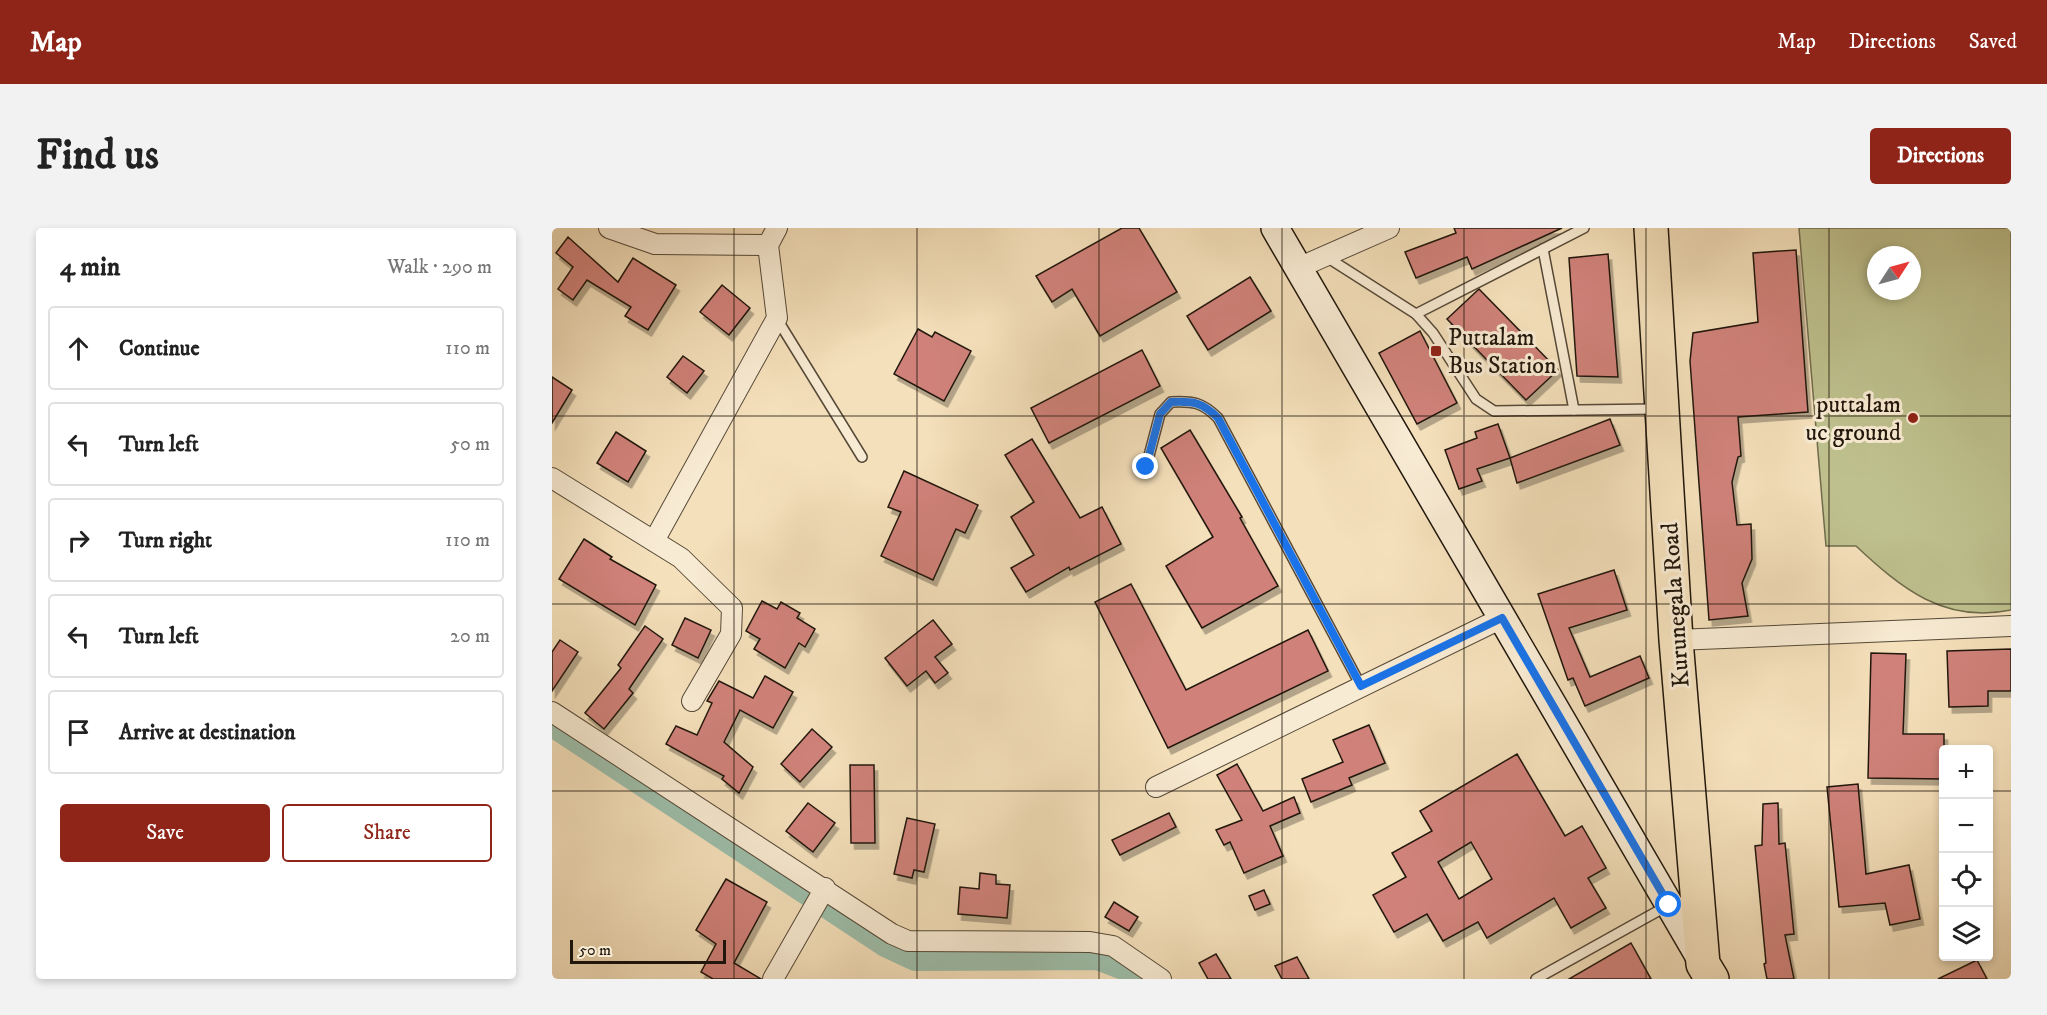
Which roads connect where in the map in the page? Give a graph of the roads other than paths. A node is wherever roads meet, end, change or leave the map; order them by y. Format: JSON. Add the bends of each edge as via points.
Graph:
{"nodes":[{"id":1,"x":609,"y":228,"type":"edge"},
{"id":2,"x":1275,"y":228,"type":"edge"},
{"id":3,"x":1389,"y":228,"type":"edge"},
{"id":4,"x":1584,"y":228,"type":"edge"},
{"id":5,"x":1651,"y":228,"type":"edge"},
{"id":6,"x":773,"y":237,"type":"edge"},
{"id":7,"x":1543,"y":249,"type":"junction"},
{"id":8,"x":1325,"y":256,"type":"junction"},
{"id":9,"x":1298,"y":268,"type":"junction"},
{"id":10,"x":1416,"y":314,"type":"junction"},
{"id":11,"x":777,"y":318,"type":"junction"},
{"id":12,"x":1662,"y":408,"type":"junction"},
{"id":13,"x":1574,"y":410,"type":"junction"},
{"id":14,"x":862,"y":457,"type":"dead end"},
{"id":15,"x":1146,"y":467,"type":"dead end"},
{"id":16,"x":552,"y":478,"type":"edge"},
{"id":17,"x":654,"y":541,"type":"junction"},
{"id":18,"x":1502,"y":618,"type":"junction"},
{"id":19,"x":2011,"y":626,"type":"edge"},
{"id":20,"x":1676,"y":640,"type":"junction"},
{"id":21,"x":1361,"y":686,"type":"junction"},
{"id":22,"x":692,"y":701,"type":"dead end"},
{"id":23,"x":552,"y":712,"type":"edge"},
{"id":24,"x":1156,"y":787,"type":"dead end"},
{"id":25,"x":824,"y":891,"type":"junction"},
{"id":26,"x":1669,"y":905,"type":"junction"},
{"id":27,"x":1707,"y":971,"type":"edge"},
{"id":28,"x":773,"y":979,"type":"edge"},
{"id":29,"x":1161,"y":979,"type":"edge"},
{"id":30,"x":1536,"y":979,"type":"edge"}],
"edges":[{"from":1,"to":6,"type":"street","via":[[655,244]]},
{"from":2,"to":9,"type":"street"},
{"from":3,"to":8,"type":"street"},
{"from":4,"to":7,"type":"lane"},
{"from":5,"to":12,"type":"highway","name":"Kurunegala Road"},
{"from":6,"to":11,"type":"street"},
{"from":7,"to":10,"type":"lane"},
{"from":7,"to":13,"type":"lane"},
{"from":8,"to":9,"type":"street"},
{"from":8,"to":10,"type":"lane"},
{"from":9,"to":18,"type":"street"},
{"from":10,"to":13,"type":"lane","via":[[1476,399],[1494,411]]},
{"from":11,"to":14,"type":"lane"},
{"from":11,"to":17,"type":"street"},
{"from":12,"to":13,"type":"lane"},
{"from":12,"to":20,"type":"highway","name":"Kurunegala Road"},
{"from":15,"to":21,"type":"lane","via":[[1160,414],[1171,402],[1195,401],[1218,418]]},
{"from":16,"to":17,"type":"street"},
{"from":17,"to":22,"type":"street","via":[[681,558],[732,608],[731,634]]},
{"from":18,"to":21,"type":"street"},
{"from":18,"to":26,"type":"street"},
{"from":19,"to":20,"type":"street"},
{"from":20,"to":27,"type":"highway","name":"Kurunegala Road"},
{"from":21,"to":24,"type":"street"},
{"from":23,"to":25,"type":"street"},
{"from":25,"to":28,"type":"street"},
{"from":25,"to":29,"type":"street","via":[[908,941],[1090,942],[1113,946]]},
{"from":26,"to":27,"type":"street"},
{"from":26,"to":30,"type":"lane"}]}
